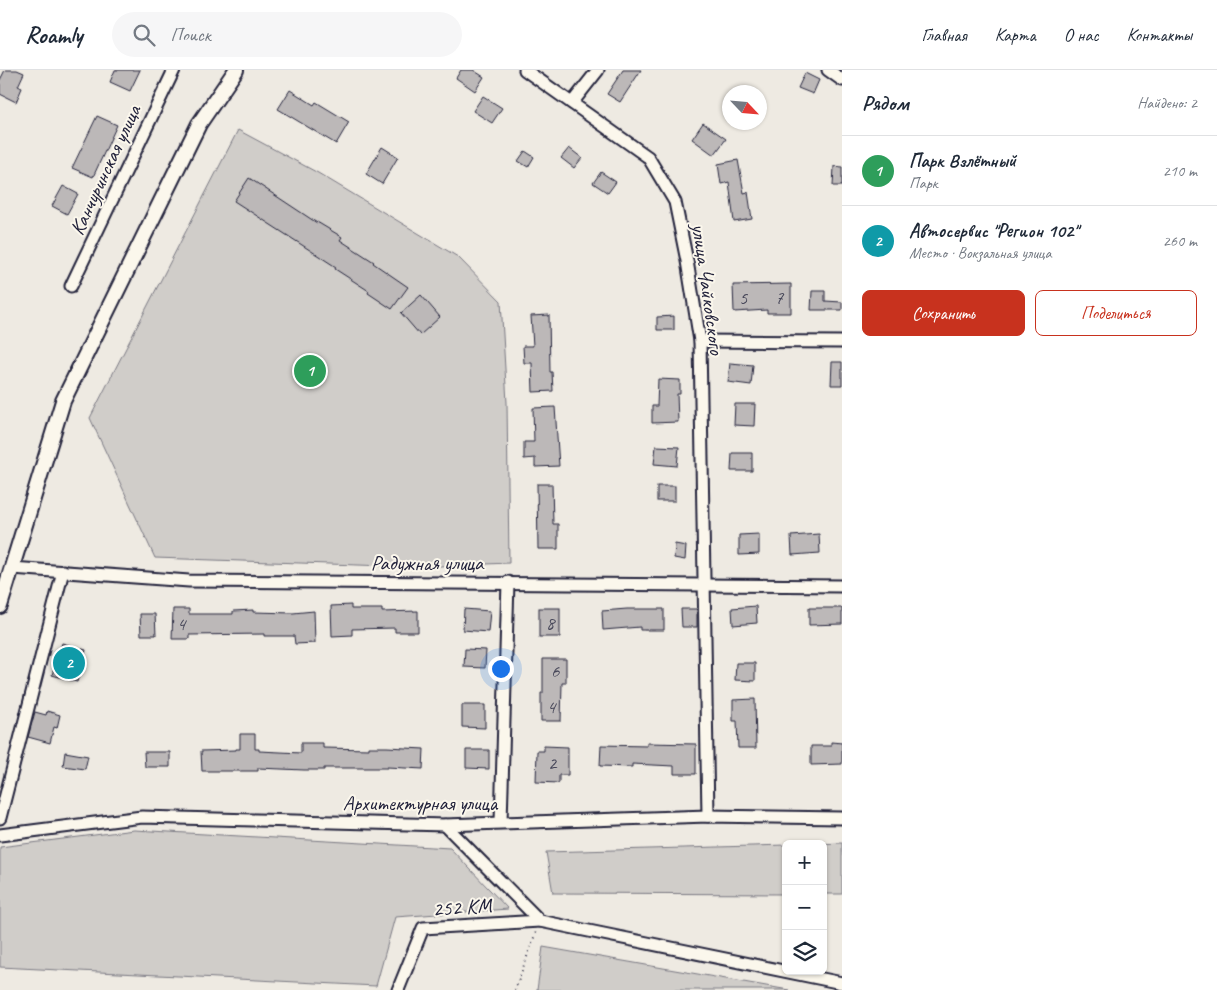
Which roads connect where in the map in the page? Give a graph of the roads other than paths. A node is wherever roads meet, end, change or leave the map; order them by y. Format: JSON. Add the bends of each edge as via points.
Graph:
{"nodes":[{"id":1,"x":174,"y":70,"type":"edge"},
{"id":2,"x":236,"y":70,"type":"edge"},
{"id":3,"x":525,"y":70,"type":"edge"},
{"id":4,"x":598,"y":70,"type":"edge"},
{"id":5,"x":828,"y":70,"type":"edge"},
{"id":6,"x":842,"y":80,"type":"edge"},
{"id":7,"x":572,"y":103,"type":"junction"},
{"id":8,"x":71,"y":286,"type":"dead end"},
{"id":9,"x":700,"y":341,"type":"junction"},
{"id":10,"x":842,"y":342,"type":"edge"},
{"id":11,"x":12,"y":568,"type":"junction"},
{"id":12,"x":63,"y":572,"type":"junction"},
{"id":13,"x":508,"y":582,"type":"junction"},
{"id":14,"x":704,"y":585,"type":"junction"},
{"id":15,"x":842,"y":586,"type":"edge"},
{"id":16,"x":0,"y":606,"type":"edge"},
{"id":17,"x":708,"y":816,"type":"junction"},
{"id":18,"x":0,"y":818,"type":"edge"},
{"id":19,"x":842,"y":818,"type":"edge"},
{"id":20,"x":502,"y":822,"type":"junction"},
{"id":21,"x":445,"y":825,"type":"junction"},
{"id":22,"x":0,"y":835,"type":"edge"},
{"id":23,"x":540,"y":920,"type":"junction"},
{"id":24,"x":842,"y":983,"type":"edge"},
{"id":25,"x":398,"y":990,"type":"edge"}],
"edges":[{"from":1,"to":8,"type":"street","name":"Канчуринская улица"},
{"from":2,"to":11,"type":"main road","via":[[199,124],[62,401]]},
{"from":3,"to":7,"type":"street","name":"улица Чайковского"},
{"from":4,"to":7,"type":"street"},
{"from":5,"to":6,"type":"street"},
{"from":7,"to":9,"type":"street","name":"улица Чайковского","via":[[648,157],[675,202]]},
{"from":9,"to":10,"type":"street"},
{"from":9,"to":14,"type":"street","name":"улица Чайковского"},
{"from":11,"to":12,"type":"street","name":"Радужная улица"},
{"from":11,"to":16,"type":"main road"},
{"from":12,"to":13,"type":"street","name":"Радужная улица","via":[[189,581]]},
{"from":12,"to":18,"type":"street"},
{"from":13,"to":14,"type":"street","name":"Радужная улица"},
{"from":13,"to":20,"type":"street"},
{"from":14,"to":15,"type":"street","name":"Радужная улица"},
{"from":14,"to":17,"type":"street","name":"улица Чайковского"},
{"from":17,"to":19,"type":"street","name":"Архитектурная улица"},
{"from":17,"to":20,"type":"street","name":"Архитектурная улица"},
{"from":20,"to":21,"type":"street","name":"Архитектурная улица"},
{"from":21,"to":22,"type":"street","name":"Архитектурная улица","via":[[142,817]]},
{"from":21,"to":23,"type":"street"},
{"from":23,"to":24,"type":"street"},
{"from":23,"to":25,"type":"street","name":"252 КМ","via":[[423,928]]}]}
